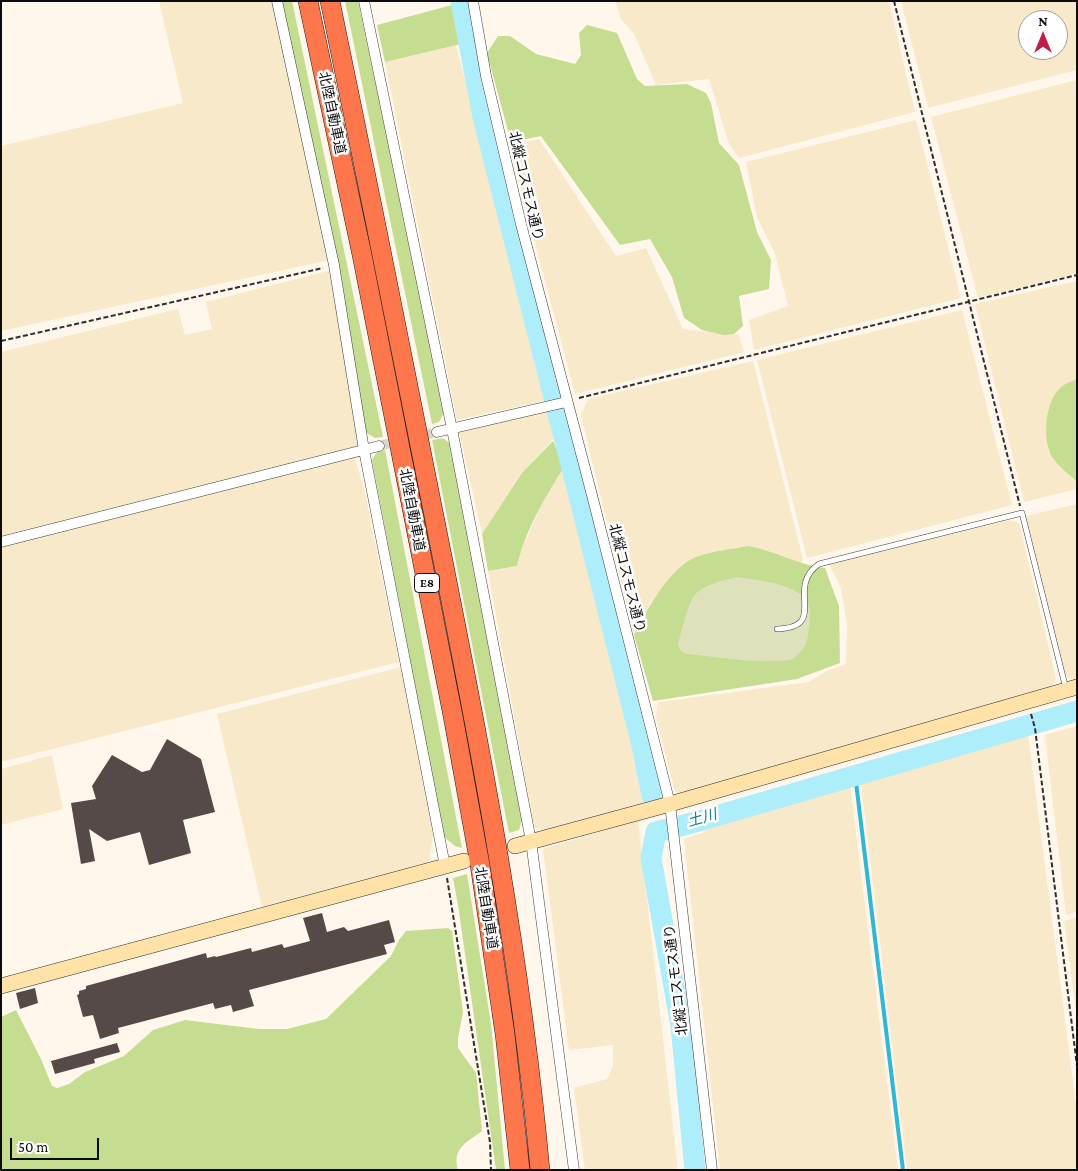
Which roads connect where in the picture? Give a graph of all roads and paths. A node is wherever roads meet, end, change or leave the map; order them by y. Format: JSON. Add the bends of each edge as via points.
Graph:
{"nodes":[{"id":1,"x":277,"y":1,"type":"edge"},
{"id":2,"x":308,"y":1,"type":"edge"},
{"id":3,"x":330,"y":1,"type":"edge"},
{"id":4,"x":364,"y":1,"type":"edge"},
{"id":5,"x":473,"y":1,"type":"edge"},
{"id":6,"x":894,"y":1,"type":"edge"},
{"id":7,"x":334,"y":265,"type":"junction"},
{"id":8,"x":1077,"y":275,"type":"edge"},
{"id":9,"x":969,"y":302,"type":"junction"},
{"id":10,"x":1,"y":341,"type":"edge"},
{"id":11,"x":560,"y":403,"type":"junction"},
{"id":12,"x":452,"y":429,"type":"junction"},
{"id":13,"x":436,"y":432,"type":"tunnel mouth"},
{"id":14,"x":379,"y":446,"type":"tunnel mouth"},
{"id":15,"x":364,"y":450,"type":"junction"},
{"id":16,"x":1022,"y":513,"type":"junction"},
{"id":17,"x":1,"y":542,"type":"edge"},
{"id":18,"x":778,"y":630,"type":"dead end"},
{"id":19,"x":1071,"y":688,"type":"edge"},
{"id":20,"x":1028,"y":707,"type":"dead end"},
{"id":21,"x":670,"y":807,"type":"junction"},
{"id":22,"x":530,"y":841,"type":"junction"},
{"id":23,"x":515,"y":846,"type":"dead end"},
{"id":24,"x":464,"y":861,"type":"dead end"},
{"id":25,"x":445,"y":866,"type":"junction"},
{"id":26,"x":1,"y":986,"type":"edge"},
{"id":27,"x":1077,"y":1066,"type":"edge"},
{"id":28,"x":491,"y":1170,"type":"edge"},
{"id":29,"x":520,"y":1170,"type":"edge"},
{"id":30,"x":540,"y":1170,"type":"edge"},
{"id":31,"x":574,"y":1170,"type":"edge"},
{"id":32,"x":712,"y":1170,"type":"edge"}],
"edges":[{"from":1,"to":7,"type":"street"},
{"from":2,"to":29,"type":"highway","name":"北陸自動車道","number":"E8","via":[[455,726],[505,1034]]},
{"from":3,"to":30,"type":"highway","name":"北陸自動車道","number":"E8","via":[[478,739],[513,944]]},
{"from":4,"to":12,"type":"street"},
{"from":5,"to":11,"type":"street","name":"北縦コスモス通り","via":[[486,76]]},
{"from":6,"to":9,"type":"path"},
{"from":7,"to":10,"type":"path"},
{"from":7,"to":15,"type":"street"},
{"from":8,"to":9,"type":"path"},
{"from":9,"to":11,"type":"path"},
{"from":9,"to":16,"type":"path"},
{"from":11,"to":12,"type":"street"},
{"from":11,"to":21,"type":"street","name":"北縦コスモス通り","via":[[596,508]]},
{"from":12,"to":13,"type":"street"},
{"from":12,"to":22,"type":"street"},
{"from":14,"to":15,"type":"street"},
{"from":15,"to":17,"type":"street"},
{"from":15,"to":25,"type":"street"},
{"from":16,"to":18,"type":"lane","via":[[819,564],[810,570],[806,579],[804,619],[791,629]]},
{"from":16,"to":19,"type":"lane"},
{"from":19,"to":21,"type":"street"},
{"from":20,"to":27,"type":"path","via":[[1035,728]]},
{"from":21,"to":22,"type":"street"},
{"from":21,"to":32,"type":"street","name":"北縦コスモス通り"},
{"from":22,"to":23,"type":"street"},
{"from":22,"to":31,"type":"street"},
{"from":24,"to":25,"type":"street"},
{"from":25,"to":26,"type":"street"},
{"from":25,"to":28,"type":"path","via":[[490,1142]]}]}
